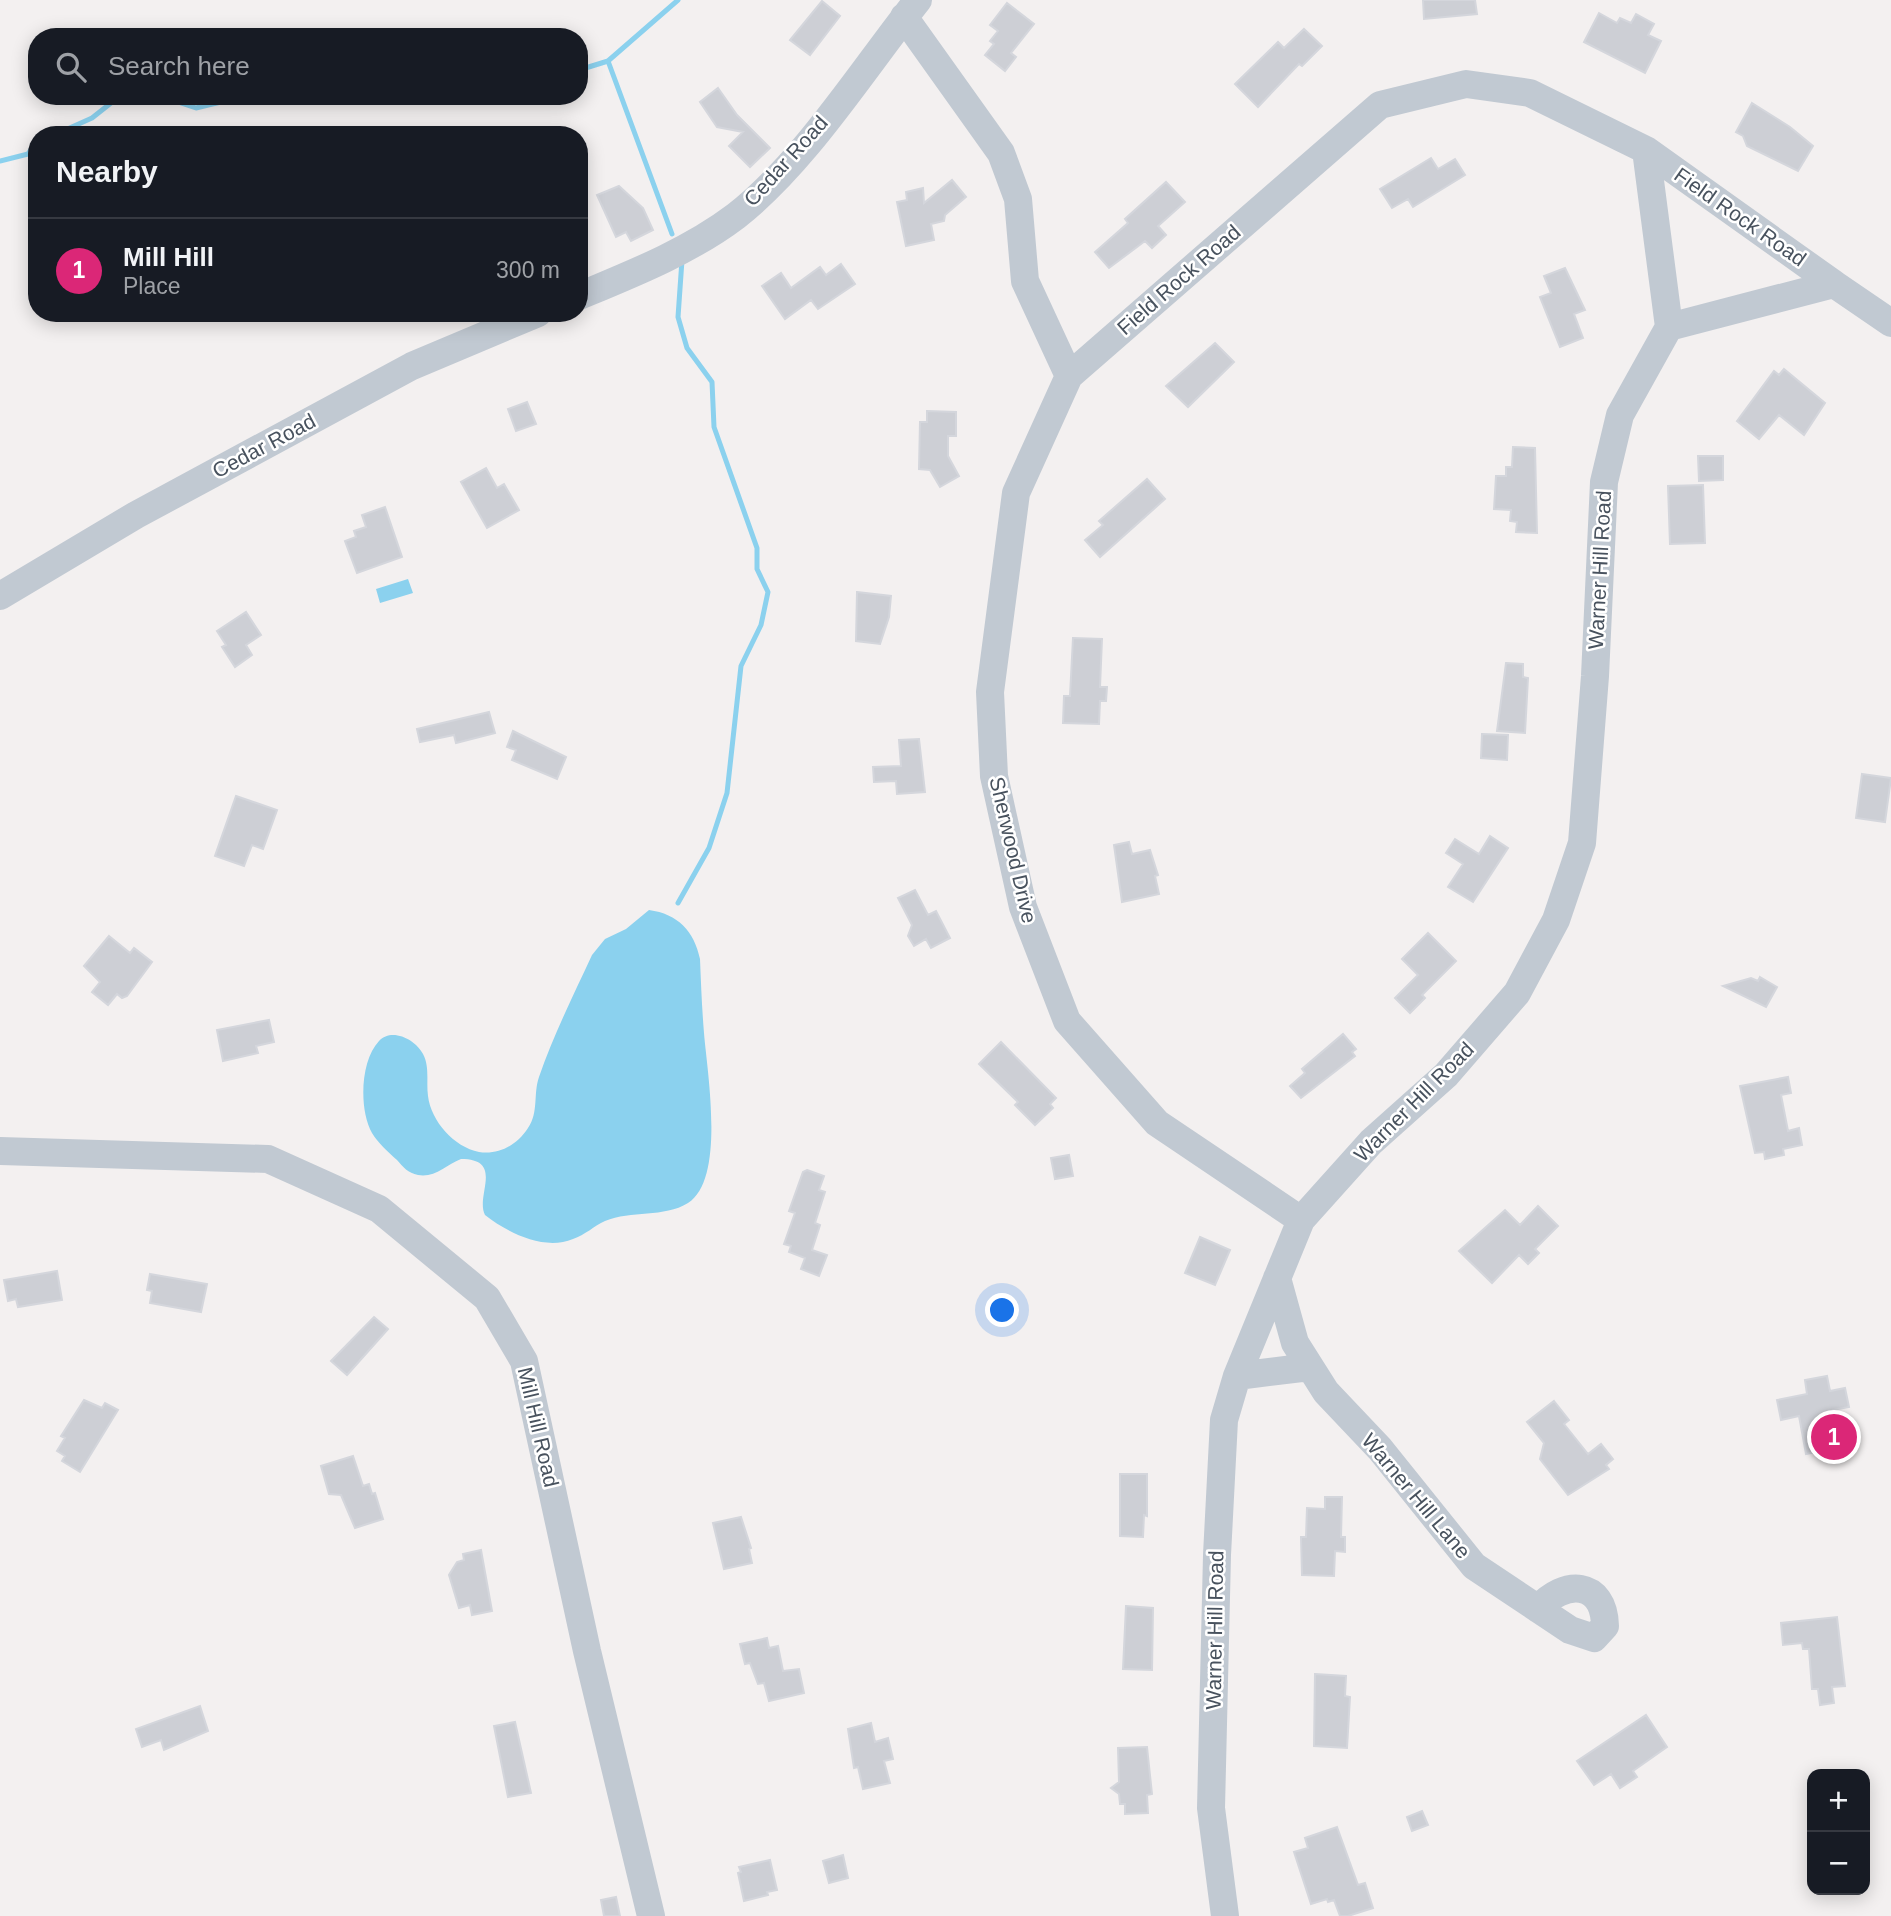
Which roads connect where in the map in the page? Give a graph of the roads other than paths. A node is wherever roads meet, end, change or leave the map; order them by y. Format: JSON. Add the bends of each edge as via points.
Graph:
{"nodes":[{"id":1,"x":911,"y":9,"type":"edge"},
{"id":2,"x":1646,"y":150,"type":"junction"},
{"id":3,"x":1834,"y":284,"type":"junction"},
{"id":4,"x":588,"y":292,"type":"edge"},
{"id":5,"x":517,"y":322,"type":"edge"},
{"id":6,"x":1891,"y":323,"type":"edge"},
{"id":7,"x":1669,"y":327,"type":"junction"},
{"id":8,"x":1069,"y":376,"type":"junction"},
{"id":9,"x":0,"y":596,"type":"edge"},
{"id":10,"x":0,"y":1151,"type":"edge"},
{"id":11,"x":1301,"y":1220,"type":"junction"},
{"id":12,"x":1277,"y":1278,"type":"junction"},
{"id":13,"x":1310,"y":1367,"type":"junction"},
{"id":14,"x":1237,"y":1376,"type":"junction"},
{"id":15,"x":1538,"y":1609,"type":"dead end"},
{"id":16,"x":651,"y":1916,"type":"edge"},
{"id":17,"x":1225,"y":1916,"type":"edge"}],
"edges":[{"from":1,"to":4,"type":"street","name":"Cedar Road","via":[[802,149],[736,216],[673,253]]},
{"from":1,"to":8,"type":"street","via":[[1001,152],[1018,199],[1025,281]]},
{"from":2,"to":3,"type":"street","name":"Field Rock Road"},
{"from":2,"to":7,"type":"street","name":"Field Rock Road"},
{"from":2,"to":8,"type":"street","name":"Field Rock Road","via":[[1530,93],[1466,83],[1380,105]]},
{"from":3,"to":6,"type":"street"},
{"from":3,"to":7,"type":"street"},
{"from":5,"to":9,"type":"street","name":"Cedar Road","via":[[412,366],[136,515]]},
{"from":7,"to":11,"type":"street","name":"Warner Hill Road","via":[[1620,415],[1604,482],[1582,843],[1556,920],[1517,993],[1447,1075],[1371,1142]]},
{"from":8,"to":11,"type":"street","name":"Sherwood Drive","via":[[1016,493],[990,692],[995,776],[1023,907],[1067,1021],[1157,1123]]},
{"from":10,"to":16,"type":"street","name":"Mill Hill Road","via":[[268,1159],[379,1209],[487,1298],[524,1361]]},
{"from":11,"to":12,"type":"street","name":"Warner Hill Road"},
{"from":12,"to":13,"type":"street","name":"Warner Hill Lane","via":[[1295,1343]]},
{"from":12,"to":14,"type":"street","name":"Warner Hill Road"},
{"from":13,"to":14,"type":"street"},
{"from":13,"to":15,"type":"street","name":"Warner Hill Lane","via":[[1326,1392],[1380,1449],[1474,1566]]},
{"from":14,"to":17,"type":"street","name":"Warner Hill Road","via":[[1224,1420],[1216,1568],[1211,1808]]}]}
